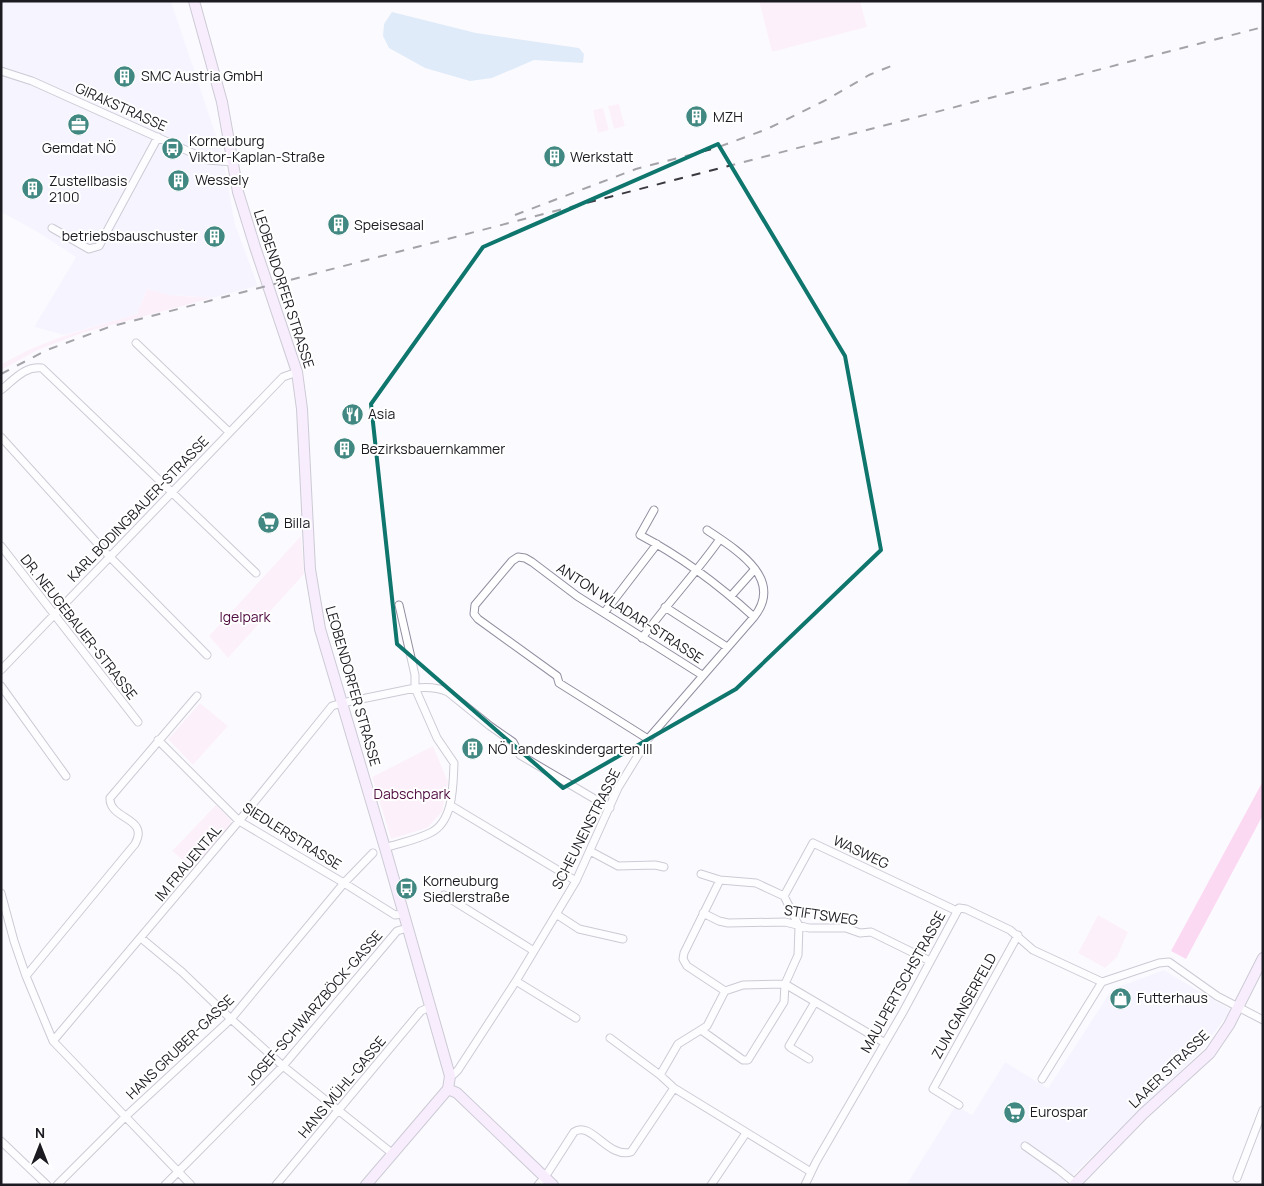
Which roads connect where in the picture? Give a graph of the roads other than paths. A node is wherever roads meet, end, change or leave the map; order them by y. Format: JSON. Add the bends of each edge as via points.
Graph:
{"nodes":[{"id":1,"x":194,"y":1,"type":"edge"},
{"id":2,"x":1,"y":71,"type":"edge"},
{"id":3,"x":158,"y":137,"type":"junction"},
{"id":4,"x":232,"y":162,"type":"junction"},
{"id":5,"x":52,"y":228,"type":"dead end"},
{"id":6,"x":136,"y":344,"type":"dead end"},
{"id":7,"x":297,"y":372,"type":"junction"},
{"id":8,"x":1,"y":390,"type":"edge"},
{"id":9,"x":229,"y":432,"type":"junction"},
{"id":10,"x":1,"y":437,"type":"edge"},
{"id":11,"x":172,"y":492,"type":"junction"},
{"id":12,"x":654,"y":510,"type":"dead end"},
{"id":13,"x":707,"y":530,"type":"dead end"},
{"id":14,"x":720,"y":539,"type":"junction"},
{"id":15,"x":656,"y":544,"type":"junction"},
{"id":16,"x":1,"y":546,"type":"edge"},
{"id":17,"x":109,"y":556,"type":"junction"},
{"id":18,"x":755,"y":569,"type":"junction"},
{"id":19,"x":698,"y":570,"type":"junction"},
{"id":20,"x":256,"y":573,"type":"dead end"},
{"id":21,"x":730,"y":596,"type":"junction"},
{"id":22,"x":399,"y":605,"type":"dead end"},
{"id":23,"x":665,"y":606,"type":"junction"},
{"id":24,"x":604,"y":613,"type":"junction"},
{"id":25,"x":54,"y":616,"type":"junction"},
{"id":26,"x":754,"y":617,"type":"junction"},
{"id":27,"x":642,"y":638,"type":"junction"},
{"id":28,"x":727,"y":647,"type":"junction"},
{"id":29,"x":207,"y":655,"type":"dead end"},
{"id":30,"x":1,"y":670,"type":"edge"},
{"id":31,"x":702,"y":676,"type":"junction"},
{"id":32,"x":1,"y":686,"type":"edge"},
{"id":33,"x":416,"y":688,"type":"junction"},
{"id":34,"x":197,"y":696,"type":"dead end"},
{"id":35,"x":342,"y":703,"type":"junction"},
{"id":36,"x":138,"y":722,"type":"dead end"},
{"id":37,"x":648,"y":739,"type":"junction"},
{"id":38,"x":158,"y":740,"type":"junction"},
{"id":39,"x":66,"y":776,"type":"dead end"},
{"id":40,"x":450,"y":805,"type":"junction"},
{"id":41,"x":610,"y":808,"type":"junction"},
{"id":42,"x":239,"y":820,"type":"junction"},
{"id":43,"x":385,"y":848,"type":"junction"},
{"id":44,"x":590,"y":851,"type":"junction"},
{"id":45,"x":373,"y":853,"type":"dead end"},
{"id":46,"x":664,"y":867,"type":"dead end"},
{"id":47,"x":701,"y":874,"type":"dead end"},
{"id":48,"x":720,"y":880,"type":"junction"},
{"id":49,"x":576,"y":881,"type":"junction"},
{"id":50,"x":344,"y":883,"type":"junction"},
{"id":51,"x":1,"y":893,"type":"edge"},
{"id":52,"x":444,"y":895,"type":"dead end"},
{"id":53,"x":784,"y":896,"type":"junction"},
{"id":54,"x":957,"y":911,"type":"junction"},
{"id":55,"x":704,"y":913,"type":"junction"},
{"id":56,"x":403,"y":914,"type":"junction"},
{"id":57,"x":556,"y":914,"type":"junction"},
{"id":58,"x":799,"y":926,"type":"junction"},
{"id":59,"x":407,"y":928,"type":"junction"},
{"id":60,"x":1018,"y":935,"type":"junction"},
{"id":61,"x":141,"y":938,"type":"junction"},
{"id":62,"x":624,"y":939,"type":"dead end"},
{"id":63,"x":534,"y":951,"type":"junction"},
{"id":64,"x":1263,"y":958,"type":"edge"},
{"id":65,"x":930,"y":961,"type":"junction"},
{"id":66,"x":26,"y":976,"type":"junction"},
{"id":67,"x":516,"y":981,"type":"junction"},
{"id":68,"x":1102,"y":982,"type":"junction"},
{"id":69,"x":785,"y":984,"type":"junction"},
{"id":70,"x":725,"y":991,"type":"junction"},
{"id":71,"x":815,"y":1002,"type":"junction"},
{"id":72,"x":430,"y":1007,"type":"junction"},
{"id":73,"x":1238,"y":1008,"type":"junction"},
{"id":74,"x":576,"y":1018,"type":"dead end"},
{"id":75,"x":231,"y":1019,"type":"junction"},
{"id":76,"x":1263,"y":1020,"type":"edge"},
{"id":77,"x":701,"y":1030,"type":"junction"},
{"id":78,"x":610,"y":1038,"type":"dead end"},
{"id":79,"x":53,"y":1041,"type":"junction"},
{"id":80,"x":885,"y":1043,"type":"junction"},
{"id":81,"x":809,"y":1059,"type":"dead end"},
{"id":82,"x":283,"y":1066,"type":"junction"},
{"id":83,"x":660,"y":1075,"type":"junction"},
{"id":84,"x":450,"y":1076,"type":"junction"},
{"id":85,"x":1042,"y":1079,"type":"dead end"},
{"id":86,"x":674,"y":1088,"type":"junction"},
{"id":87,"x":448,"y":1090,"type":"junction"},
{"id":88,"x":959,"y":1105,"type":"dead end"},
{"id":89,"x":1263,"y":1110,"type":"edge"},
{"id":90,"x":338,"y":1111,"type":"junction"},
{"id":91,"x":125,"y":1118,"type":"junction"},
{"id":92,"x":746,"y":1133,"type":"junction"},
{"id":93,"x":1,"y":1141,"type":"edge"},
{"id":94,"x":1025,"y":1146,"type":"dead end"},
{"id":95,"x":394,"y":1154,"type":"junction"},
{"id":96,"x":178,"y":1172,"type":"junction"},
{"id":97,"x":811,"y":1172,"type":"junction"},
{"id":98,"x":1237,"y":1178,"type":"dead end"},
{"id":99,"x":545,"y":1182,"type":"edge"},
{"id":100,"x":1074,"y":1184,"type":"edge"},
{"id":101,"x":47,"y":1185,"type":"edge"},
{"id":102,"x":57,"y":1185,"type":"edge"},
{"id":103,"x":165,"y":1185,"type":"edge"},
{"id":104,"x":191,"y":1185,"type":"edge"},
{"id":105,"x":276,"y":1185,"type":"edge"},
{"id":106,"x":366,"y":1185,"type":"edge"},
{"id":107,"x":711,"y":1185,"type":"edge"},
{"id":108,"x":806,"y":1185,"type":"edge"}],
"edges":[{"from":1,"to":4,"type":"main road","name":"LEOBENDORFER STRASSE","via":[[217,81]]},
{"from":2,"to":3,"type":"street","name":"GIRAKSTRASSE","via":[[32,81]]},
{"from":3,"to":4,"type":"street","name":"GIRAKSTRASSE","via":[[208,160]]},
{"from":3,"to":5,"type":"street","via":[[99,246],[89,249]]},
{"from":4,"to":7,"type":"main road","name":"LEOBENDORFER STRASSE","via":[[255,247]]},
{"from":6,"to":9,"type":"street"},
{"from":7,"to":9,"type":"street","name":"KARL BODINGBAUER-STRASSE","via":[[283,378]]},
{"from":7,"to":35,"type":"main road","name":"LEOBENDORFER STRASSE","via":[[312,585],[320,629]]},
{"from":8,"to":11,"type":"street","via":[[25,370],[42,368]]},
{"from":9,"to":11,"type":"street","name":"KARL BODINGBAUER-STRASSE"},
{"from":10,"to":17,"type":"street"},
{"from":11,"to":17,"type":"street","name":"KARL BODINGBAUER-STRASSE"},
{"from":11,"to":20,"type":"street"},
{"from":12,"to":15,"type":"street","via":[[640,535]]},
{"from":13,"to":14,"type":"street"},
{"from":14,"to":18,"type":"street"},
{"from":14,"to":19,"type":"street"},
{"from":15,"to":19,"type":"street"},
{"from":15,"to":24,"type":"street"},
{"from":16,"to":25,"type":"street","name":"DR. NEUGEBAUER-STRASSE"},
{"from":17,"to":25,"type":"street","name":"KARL BODINGBAUER-STRASSE"},
{"from":17,"to":29,"type":"street"},
{"from":18,"to":21,"type":"street"},
{"from":18,"to":26,"type":"street","name":"SCHEUNENSTRASSE","via":[[763,589],[762,606]]},
{"from":19,"to":21,"type":"street"},
{"from":19,"to":23,"type":"street"},
{"from":21,"to":26,"type":"street"},
{"from":22,"to":33,"type":"street"},
{"from":23,"to":27,"type":"street"},
{"from":23,"to":28,"type":"street"},
{"from":24,"to":27,"type":"street","name":"ANTON WLADAR-STRASSE"},
{"from":24,"to":37,"type":"street","name":"ANTON WLADAR-STRASSE","via":[[526,558],[518,557],[475,605],[474,614],[557,676],[559,683]]},
{"from":25,"to":30,"type":"street","name":"KARL BODINGBAUER-STRASSE"},
{"from":25,"to":36,"type":"street","name":"DR. NEUGEBAUER-STRASSE"},
{"from":26,"to":28,"type":"street","name":"SCHEUNENSTRASSE"},
{"from":27,"to":31,"type":"street","name":"ANTON WLADAR-STRASSE"},
{"from":28,"to":31,"type":"street","name":"SCHEUNENSTRASSE"},
{"from":31,"to":37,"type":"street","name":"SCHEUNENSTRASSE"},
{"from":32,"to":39,"type":"street"},
{"from":33,"to":35,"type":"street"},
{"from":33,"to":40,"type":"street","via":[[437,738],[454,763]]},
{"from":33,"to":41,"type":"street","via":[[448,692],[514,742],[520,755]]},
{"from":34,"to":38,"type":"street"},
{"from":35,"to":42,"type":"street","name":"IM FRAUENTAL","via":[[328,710]]},
{"from":35,"to":43,"type":"main road","name":"LEOBENDORFER STRASSE"},
{"from":37,"to":41,"type":"street","name":"SCHEUNENSTRASSE","via":[[618,788]]},
{"from":38,"to":42,"type":"street","name":"SIEDLERSTRASSE"},
{"from":38,"to":66,"type":"street","via":[[110,798],[113,808],[137,827],[137,841]]},
{"from":40,"to":43,"type":"street","via":[[441,824],[431,833]]},
{"from":40,"to":49,"type":"street"},
{"from":41,"to":44,"type":"street","name":"SCHEUNENSTRASSE"},
{"from":42,"to":50,"type":"street","name":"SIEDLERSTRASSE"},
{"from":42,"to":61,"type":"street","name":"IM FRAUENTAL"},
{"from":43,"to":56,"type":"main road","name":"LEOBENDORFER STRASSE"},
{"from":44,"to":46,"type":"street","via":[[618,866]]},
{"from":44,"to":49,"type":"street","name":"SCHEUNENSTRASSE"},
{"from":45,"to":50,"type":"street","name":"HANS GRUBER-GASSE"},
{"from":47,"to":48,"type":"street"},
{"from":48,"to":53,"type":"street","via":[[756,883]]},
{"from":48,"to":55,"type":"street"},
{"from":49,"to":57,"type":"street","name":"SCHEUNENSTRASSE"},
{"from":50,"to":56,"type":"street","name":"SIEDLERSTRASSE","via":[[395,915]]},
{"from":50,"to":75,"type":"street","name":"HANS GRUBER-GASSE"},
{"from":51,"to":66,"type":"street"},
{"from":52,"to":63,"type":"street"},
{"from":53,"to":54,"type":"street","name":"WASWEG","via":[[813,843]]},
{"from":53,"to":58,"type":"street"},
{"from":54,"to":60,"type":"street","name":"MAULPERTSCHSTRASSE","via":[[966,909]]},
{"from":54,"to":65,"type":"street","name":"MAULPERTSCHSTRASSE"},
{"from":55,"to":58,"type":"street","name":"STIFTSWEG","via":[[728,923],[786,922]]},
{"from":55,"to":70,"type":"street","via":[[683,959],[687,966]]},
{"from":56,"to":59,"type":"main road","name":"LEOBENDORFER STRASSE"},
{"from":57,"to":62,"type":"street","via":[[579,929]]},
{"from":57,"to":63,"type":"street","name":"SCHEUNENSTRASSE"},
{"from":58,"to":65,"type":"street","name":"STIFTSWEG","via":[[872,932]]},
{"from":58,"to":69,"type":"street","via":[[798,955]]},
{"from":59,"to":72,"type":"main road","name":"LEOBENDORFER STRASSE"},
{"from":59,"to":82,"type":"street","name":"JOSEF-SCHWARZBÖCK-GASSE","via":[[397,931]]},
{"from":60,"to":68,"type":"street","name":"MAULPERTSCHSTRASSE","via":[[1033,950]]},
{"from":60,"to":88,"type":"street","name":"ZUM GANSERFELD","via":[[933,1089]]},
{"from":61,"to":75,"type":"street"},
{"from":61,"to":79,"type":"street","name":"IM FRAUENTAL"},
{"from":63,"to":67,"type":"street","name":"SCHEUNENSTRASSE"},
{"from":64,"to":73,"type":"main road","name":"LAAER STRASSE"},
{"from":65,"to":80,"type":"street","name":"MAULPERTSCHSTRASSE"},
{"from":66,"to":79,"type":"street"},
{"from":67,"to":74,"type":"street"},
{"from":67,"to":84,"type":"street","name":"SCHEUNENSTRASSE","via":[[458,1070]]},
{"from":68,"to":73,"type":"street","via":[[1169,962]]},
{"from":68,"to":85,"type":"street"},
{"from":69,"to":70,"type":"street","via":[[743,985]]},
{"from":69,"to":71,"type":"street"},
{"from":69,"to":77,"type":"street","via":[[784,1002],[748,1060],[743,1060]]},
{"from":70,"to":77,"type":"street","via":[[707,1026]]},
{"from":71,"to":80,"type":"street"},
{"from":71,"to":81,"type":"street","via":[[789,1046]]},
{"from":72,"to":84,"type":"main road","name":"LEOBENDORFER STRASSE"},
{"from":72,"to":90,"type":"street","name":"HANS MÜHL-GASSE","via":[[421,1011]]},
{"from":73,"to":76,"type":"street"},
{"from":73,"to":100,"type":"main road","name":"LAAER STRASSE","via":[[1210,1053],[1143,1114]]},
{"from":75,"to":82,"type":"street"},
{"from":75,"to":91,"type":"street","name":"HANS GRUBER-GASSE"},
{"from":77,"to":83,"type":"street","via":[[678,1044]]},
{"from":78,"to":83,"type":"street"},
{"from":79,"to":91,"type":"street"},
{"from":80,"to":97,"type":"street","name":"MAULPERTSCHSTRASSE"},
{"from":82,"to":90,"type":"street"},
{"from":82,"to":96,"type":"street","name":"JOSEF-SCHWARZBÖCK-GASSE"},
{"from":83,"to":86,"type":"street"},
{"from":84,"to":87,"type":"main road","name":"LEOBENDORFER STRASSE"},
{"from":86,"to":92,"type":"street"},
{"from":86,"to":99,"type":"street","via":[[631,1152],[616,1151],[585,1129],[579,1129],[574,1132]]},
{"from":87,"to":95,"type":"main road"},
{"from":87,"to":99,"type":"main road","via":[[457,1092]]},
{"from":89,"to":98,"type":"street"},
{"from":90,"to":95,"type":"street"},
{"from":90,"to":105,"type":"street","name":"HANS MÜHL-GASSE"},
{"from":91,"to":96,"type":"street"},
{"from":91,"to":102,"type":"street","name":"HANS GRUBER-GASSE"},
{"from":92,"to":97,"type":"street"},
{"from":92,"to":107,"type":"street"},
{"from":93,"to":101,"type":"street"},
{"from":94,"to":100,"type":"street"},
{"from":95,"to":106,"type":"main road"},
{"from":96,"to":103,"type":"street","name":"JOSEF-SCHWARZBÖCK-GASSE"},
{"from":96,"to":104,"type":"street"},
{"from":97,"to":108,"type":"street","name":"MAULPERTSCHSTRASSE"}]}
